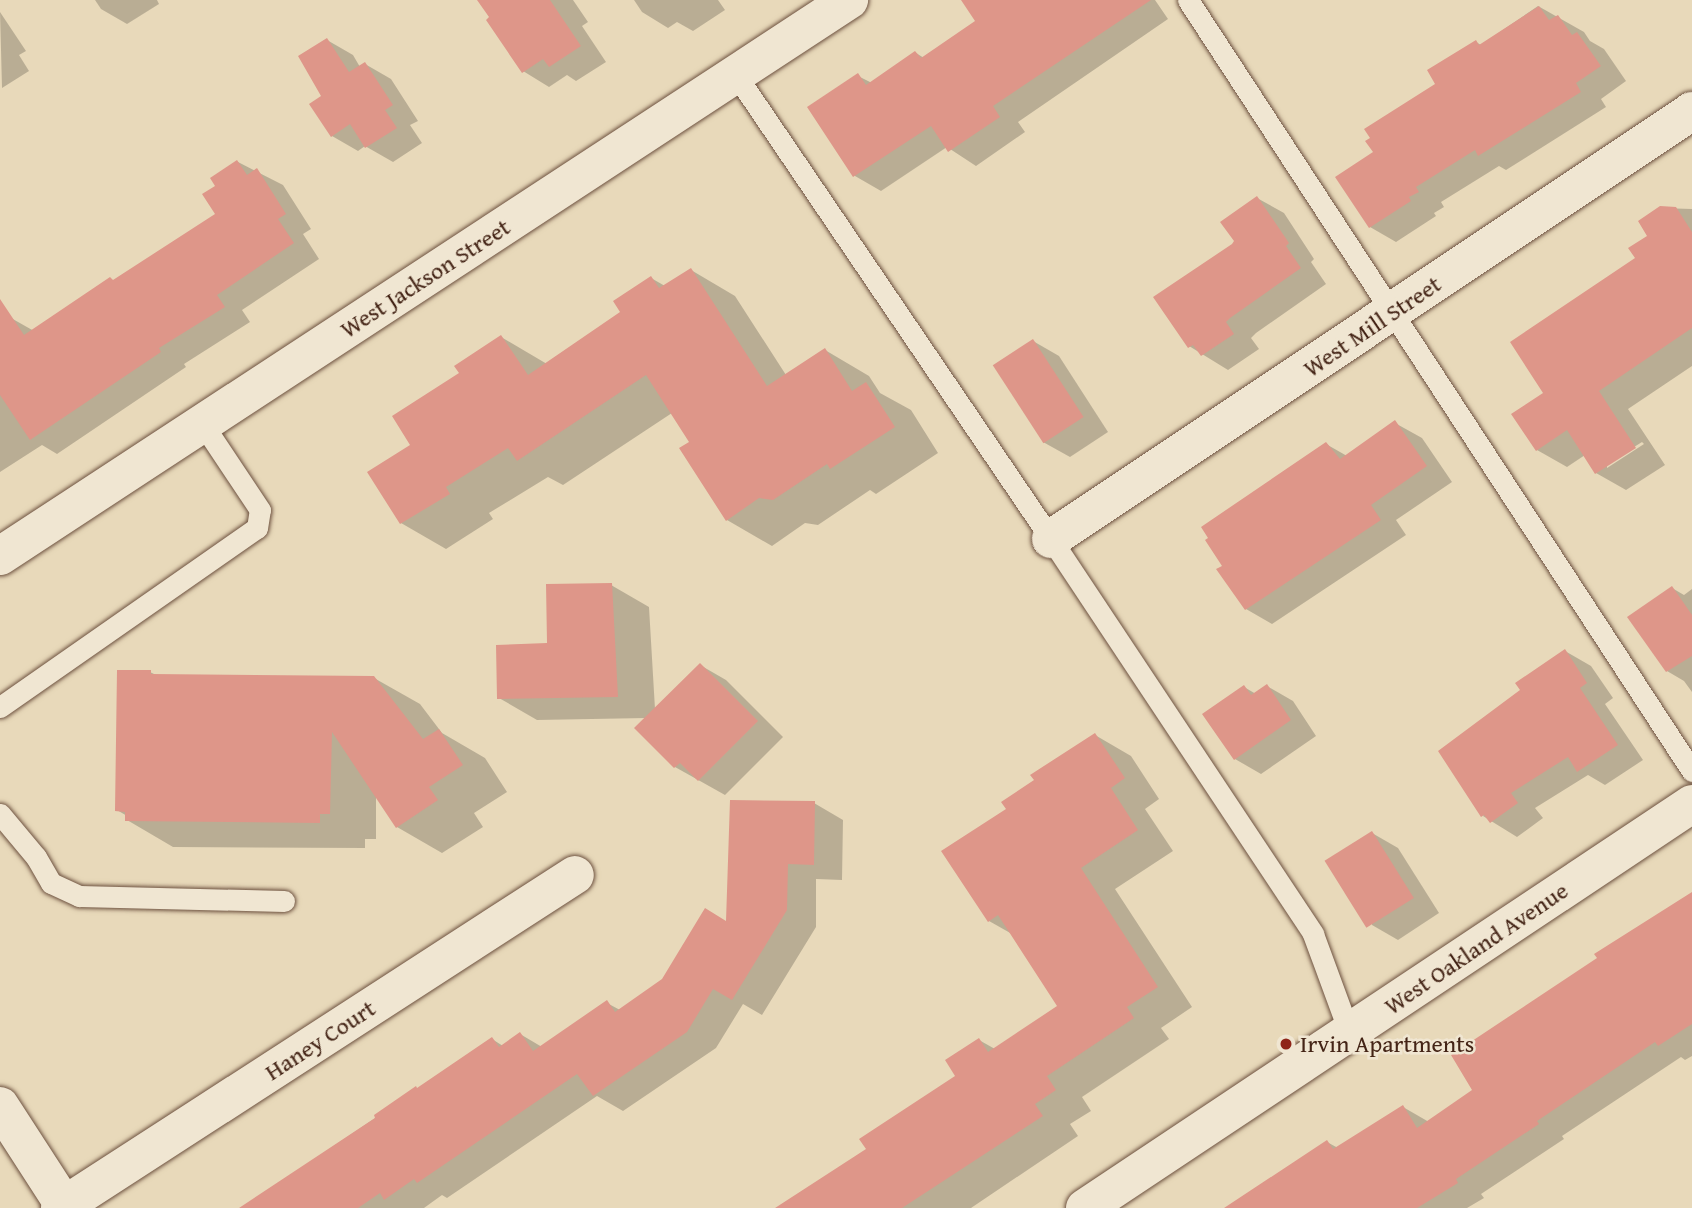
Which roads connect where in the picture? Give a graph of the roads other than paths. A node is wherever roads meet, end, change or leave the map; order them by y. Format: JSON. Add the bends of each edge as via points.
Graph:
{"nodes":[{"id":1,"x":849,"y":0,"type":"edge"},
{"id":2,"x":1188,"y":0,"type":"edge"},
{"id":3,"x":736,"y":75,"type":"junction"},
{"id":4,"x":1692,"y":111,"type":"edge"},
{"id":5,"x":1392,"y":313,"type":"junction"},
{"id":6,"x":202,"y":424,"type":"junction"},
{"id":7,"x":1051,"y":538,"type":"junction"},
{"id":8,"x":0,"y":556,"type":"edge"},
{"id":9,"x":0,"y":707,"type":"edge"},
{"id":10,"x":1692,"y":771,"type":"edge"},
{"id":11,"x":1692,"y":804,"type":"edge"},
{"id":12,"x":0,"y":814,"type":"edge"},
{"id":13,"x":575,"y":875,"type":"dead end"},
{"id":14,"x":284,"y":901,"type":"dead end"},
{"id":15,"x":1349,"y":1032,"type":"junction"},
{"id":16,"x":0,"y":1105,"type":"edge"},
{"id":17,"x":64,"y":1207,"type":"edge"},
{"id":18,"x":1084,"y":1208,"type":"edge"}],
"edges":[{"from":1,"to":3,"type":"street","name":"West Jackson Street"},
{"from":2,"to":5,"type":"lane"},
{"from":3,"to":6,"type":"street","name":"West Jackson Street"},
{"from":3,"to":7,"type":"lane"},
{"from":4,"to":5,"type":"street","name":"West Mill Street"},
{"from":5,"to":7,"type":"street","name":"West Mill Street"},
{"from":5,"to":10,"type":"lane"},
{"from":6,"to":8,"type":"street","name":"West Jackson Street"},
{"from":6,"to":9,"type":"lane","via":[[260,510],[257,528]]},
{"from":7,"to":15,"type":"lane","via":[[1313,934]]},
{"from":11,"to":15,"type":"street","name":"West Oakland Avenue"},
{"from":12,"to":14,"type":"lane","via":[[51,883],[79,897]]},
{"from":13,"to":17,"type":"street","name":"Haney Court"},
{"from":15,"to":18,"type":"street","name":"West Oakland Avenue"},
{"from":16,"to":17,"type":"street"}]}
